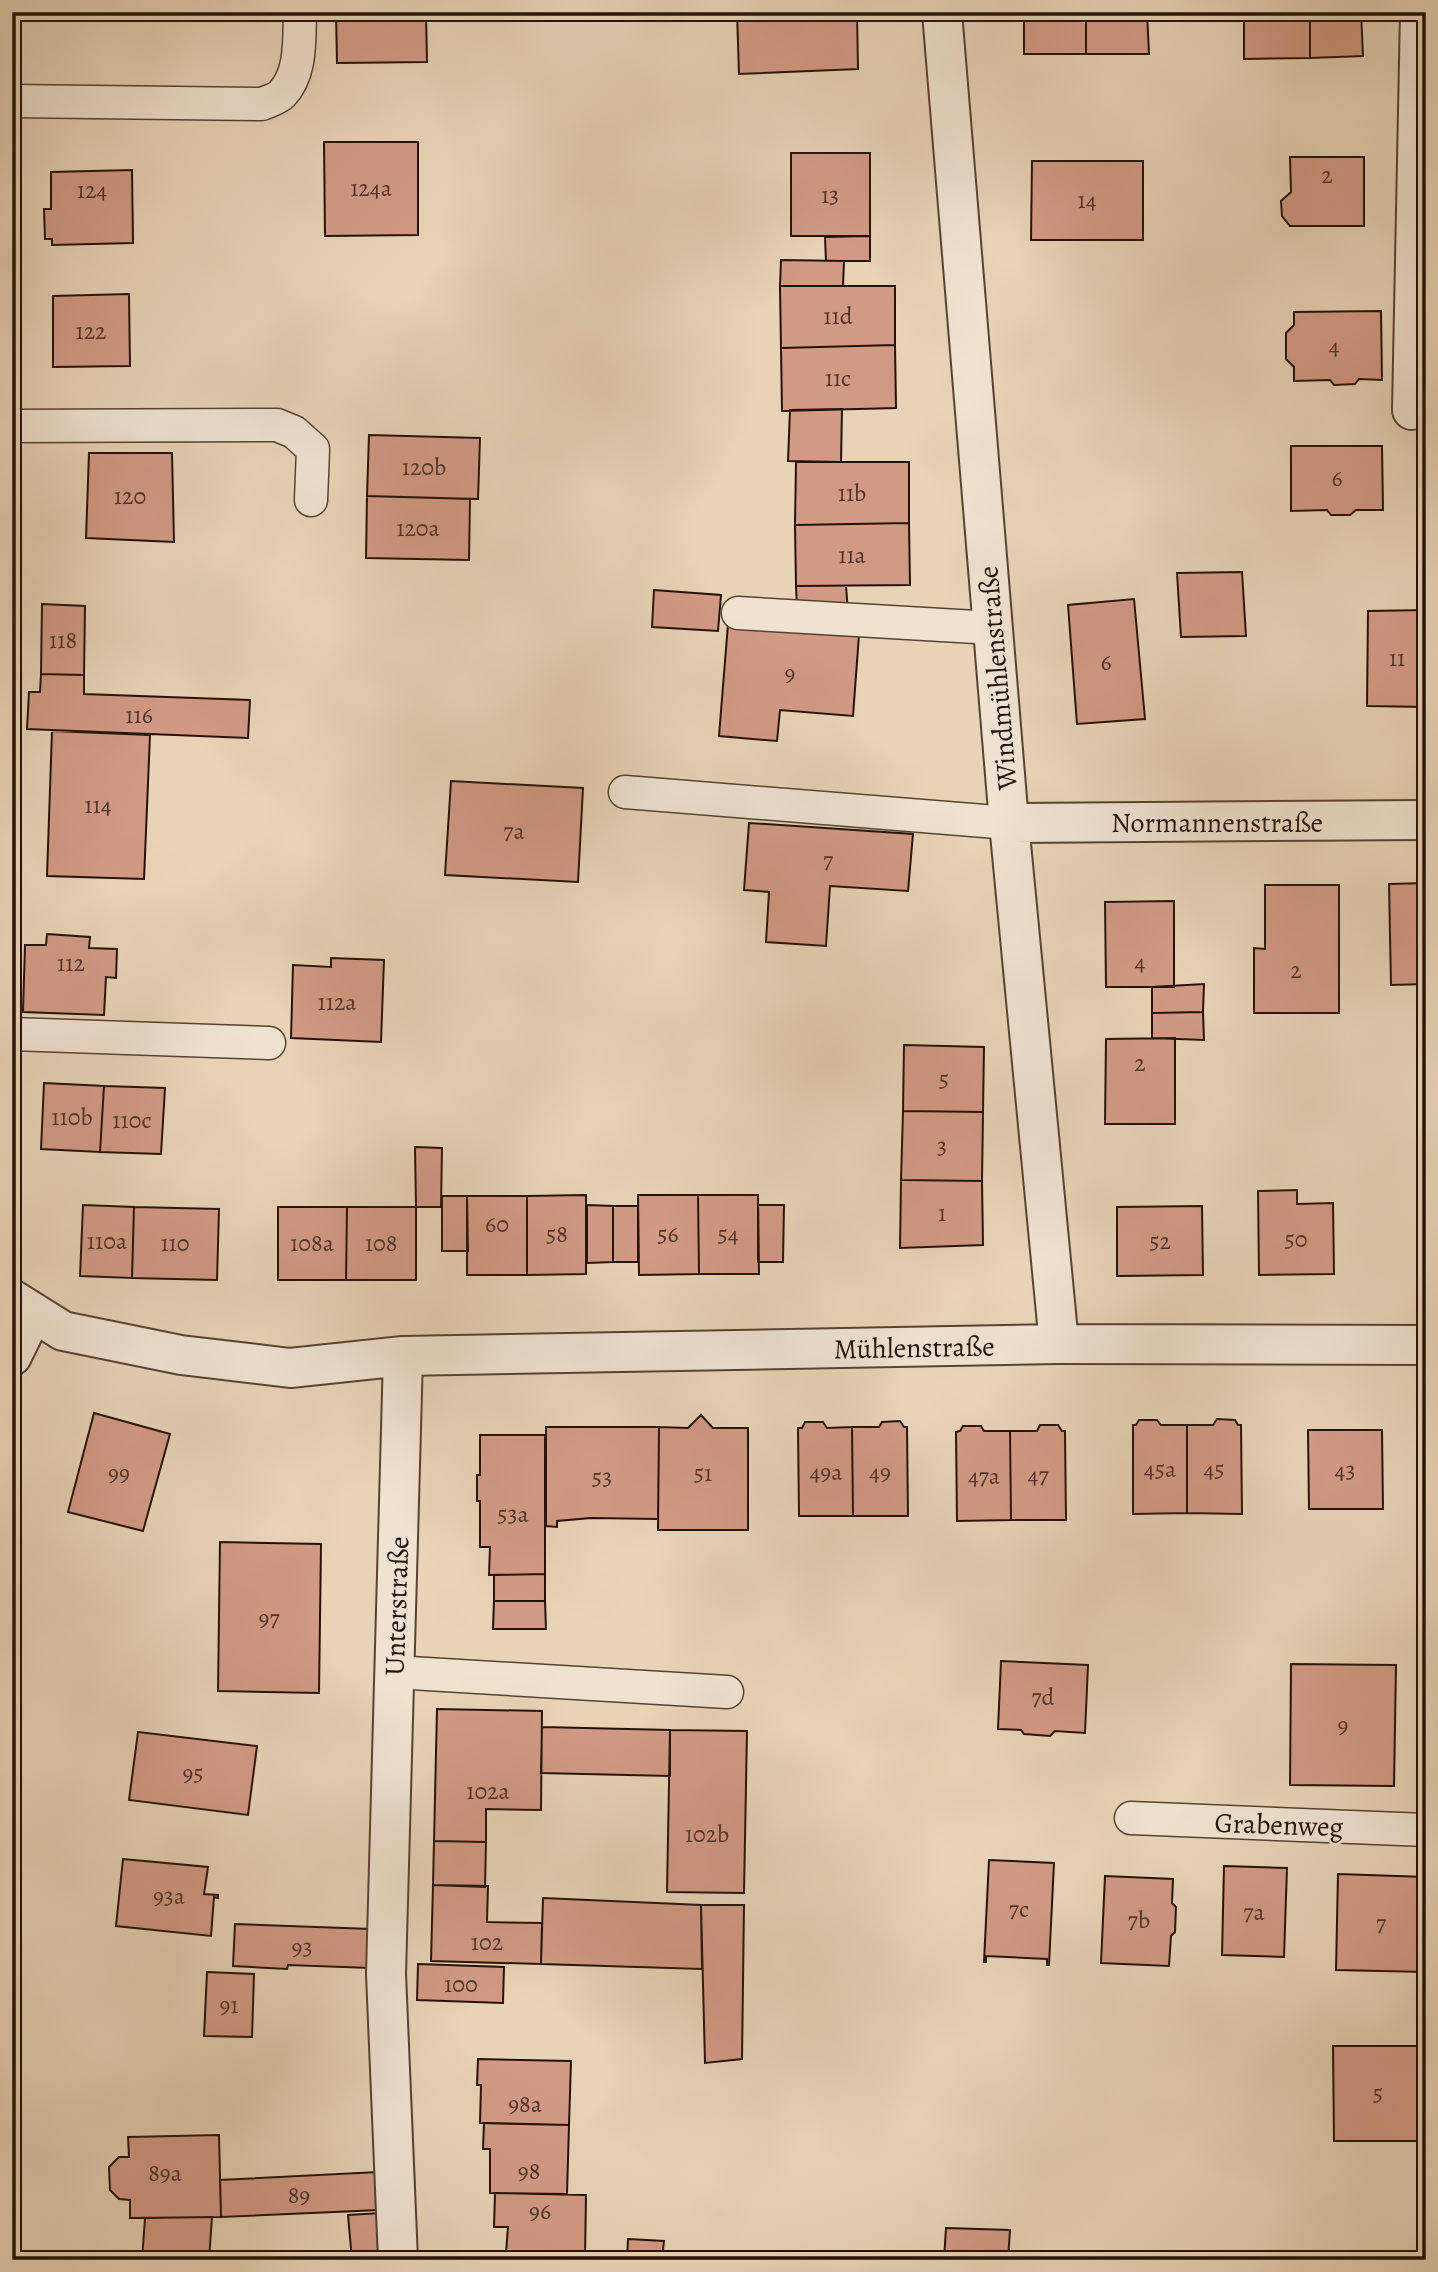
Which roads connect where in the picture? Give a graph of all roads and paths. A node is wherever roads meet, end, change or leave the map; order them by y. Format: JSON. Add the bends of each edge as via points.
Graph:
{"nodes":[{"id":1,"x":300,"y":12,"type":"edge"},
{"id":2,"x":942,"y":12,"type":"edge"},
{"id":3,"x":1420,"y":12,"type":"edge"},
{"id":4,"x":12,"y":101,"type":"edge"},
{"id":5,"x":1412,"y":410,"type":"dead end"},
{"id":6,"x":12,"y":426,"type":"edge"},
{"id":7,"x":311,"y":500,"type":"dead end"},
{"id":8,"x":738,"y":613,"type":"dead end"},
{"id":9,"x":993,"y":628,"type":"junction"},
{"id":10,"x":625,"y":792,"type":"dead end"},
{"id":11,"x":1426,"y":820,"type":"edge"},
{"id":12,"x":1009,"y":823,"type":"junction"},
{"id":13,"x":12,"y":1034,"type":"edge"},
{"id":14,"x":269,"y":1042,"type":"dead end"},
{"id":15,"x":22,"y":1306,"type":"edge"},
{"id":16,"x":1059,"y":1344,"type":"junction"},
{"id":17,"x":1426,"y":1345,"type":"edge"},
{"id":18,"x":12,"y":1356,"type":"edge"},
{"id":19,"x":403,"y":1356,"type":"junction"},
{"id":20,"x":394,"y":1672,"type":"junction"},
{"id":21,"x":727,"y":1692,"type":"dead end"},
{"id":22,"x":1131,"y":1818,"type":"dead end"},
{"id":23,"x":1426,"y":1830,"type":"edge"},
{"id":24,"x":398,"y":2260,"type":"edge"}],
"edges":[{"from":1,"to":4,"type":"lane","via":[[293,79],[281,96],[262,104]]},
{"from":2,"to":9,"type":"street","name":"Windmühlenstraße"},
{"from":3,"to":5,"type":"street"},
{"from":6,"to":7,"type":"lane","via":[[277,425],[294,432],[313,449]]},
{"from":8,"to":9,"type":"lane"},
{"from":9,"to":12,"type":"street","name":"Windmühlenstraße"},
{"from":10,"to":12,"type":"lane"},
{"from":11,"to":12,"type":"street","name":"Normannenstraße"},
{"from":12,"to":16,"type":"street","name":"Windmühlenstraße"},
{"from":13,"to":14,"type":"lane"},
{"from":15,"to":18,"type":"street"},
{"from":15,"to":19,"type":"street","via":[[63,1331],[277,1367]]},
{"from":16,"to":17,"type":"street","name":"Mühlenstraße"},
{"from":16,"to":19,"type":"street","name":"Mühlenstraße"},
{"from":19,"to":20,"type":"street","name":"Unterstraße"},
{"from":20,"to":21,"type":"lane"},
{"from":20,"to":24,"type":"street","name":"Unterstraße","via":[[386,1974]]},
{"from":22,"to":23,"type":"lane","name":"Grabenweg"}]}
